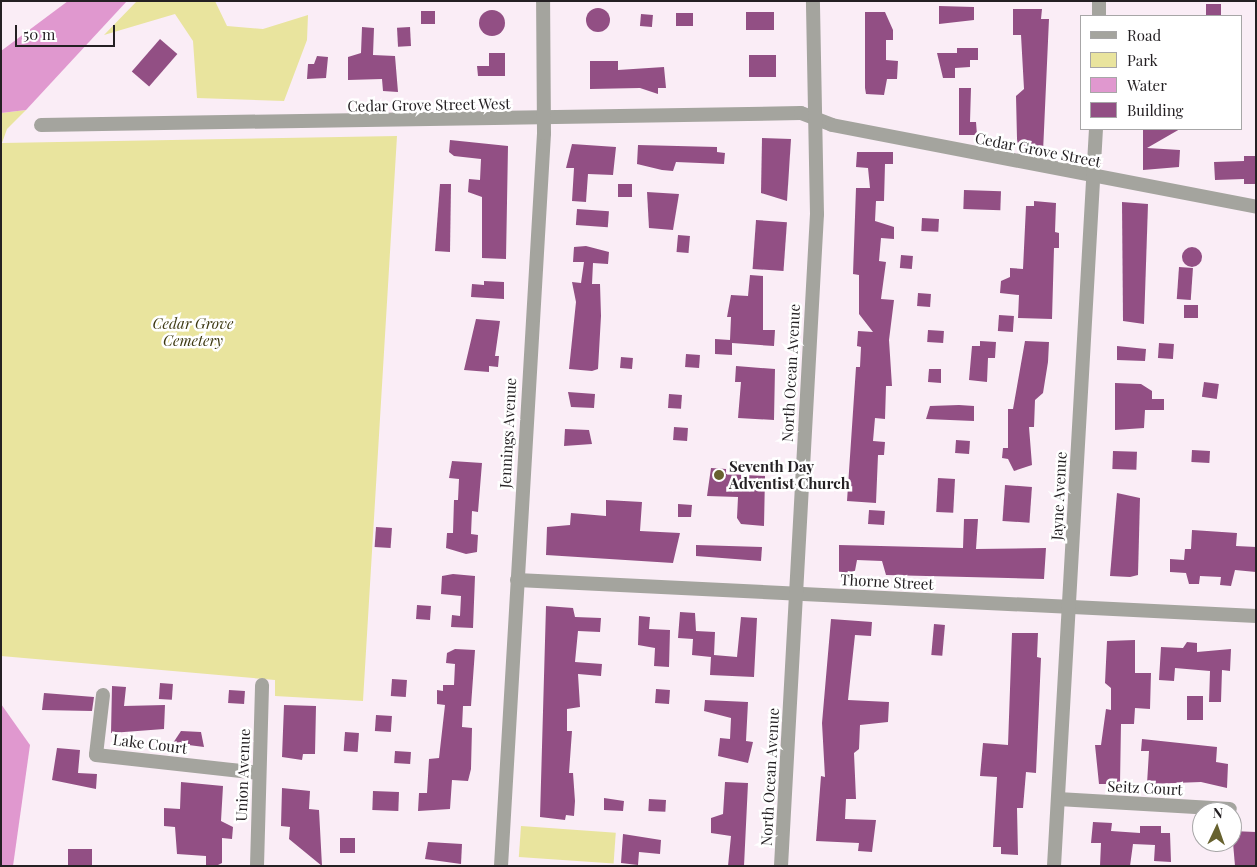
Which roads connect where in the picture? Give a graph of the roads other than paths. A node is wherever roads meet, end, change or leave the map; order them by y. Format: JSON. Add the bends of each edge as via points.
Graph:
{"nodes":[{"id":1,"x":543,"y":1,"type":"edge"},
{"id":2,"x":813,"y":1,"type":"edge"},
{"id":3,"x":1100,"y":1,"type":"edge"},
{"id":4,"x":1099,"y":15,"type":"edge"},
{"id":5,"x":544,"y":118,"type":"junction"},
{"id":6,"x":816,"y":118,"type":"junction"},
{"id":7,"x":41,"y":125,"type":"dead end"},
{"id":8,"x":1096,"y":130,"type":"edge"},
{"id":9,"x":1094,"y":178,"type":"junction"},
{"id":10,"x":1256,"y":207,"type":"edge"},
{"id":11,"x":517,"y":580,"type":"junction"},
{"id":12,"x":796,"y":594,"type":"junction"},
{"id":13,"x":1069,"y":607,"type":"junction"},
{"id":14,"x":1256,"y":616,"type":"edge"},
{"id":15,"x":262,"y":685,"type":"dead end"},
{"id":16,"x":103,"y":695,"type":"dead end"},
{"id":17,"x":259,"y":773,"type":"junction"},
{"id":18,"x":1058,"y":799,"type":"junction"},
{"id":19,"x":1192,"y":807,"type":"edge"},
{"id":20,"x":257,"y":866,"type":"edge"},
{"id":21,"x":501,"y":866,"type":"edge"},
{"id":22,"x":781,"y":866,"type":"edge"},
{"id":23,"x":1054,"y":866,"type":"edge"}],
"edges":[{"from":1,"to":5,"type":"street","name":"Jennings Avenue"},
{"from":2,"to":6,"type":"street","name":"North Ocean Avenue"},
{"from":3,"to":4,"type":"street"},
{"from":5,"to":6,"type":"street","name":"Cedar Grove Street West","via":[[801,113]]},
{"from":5,"to":7,"type":"street","name":"Cedar Grove Street West"},
{"from":5,"to":11,"type":"street","name":"Jennings Avenue"},
{"from":6,"to":9,"type":"street","name":"Cedar Grove Street","via":[[832,126]]},
{"from":6,"to":12,"type":"street","name":"North Ocean Avenue","via":[[817,214]]},
{"from":8,"to":9,"type":"street","name":"Jayne Avenue"},
{"from":9,"to":10,"type":"street","name":"Cedar Grove Street"},
{"from":9,"to":13,"type":"street","name":"Jayne Avenue"},
{"from":11,"to":12,"type":"street","name":"Thorne Street"},
{"from":11,"to":21,"type":"street","name":"Jennings Avenue"},
{"from":12,"to":13,"type":"street","name":"Thorne Street"},
{"from":12,"to":22,"type":"street","name":"North Ocean Avenue"},
{"from":13,"to":14,"type":"street","name":"Thorne Street"},
{"from":13,"to":18,"type":"street","name":"Jayne Avenue"},
{"from":15,"to":17,"type":"street","name":"Union Avenue"},
{"from":16,"to":17,"type":"street","name":"Lake Court","via":[[96,754]]},
{"from":17,"to":20,"type":"street","name":"Union Avenue"},
{"from":18,"to":19,"type":"street","name":"Seitz Court"},
{"from":18,"to":23,"type":"street","name":"Jayne Avenue"}]}
